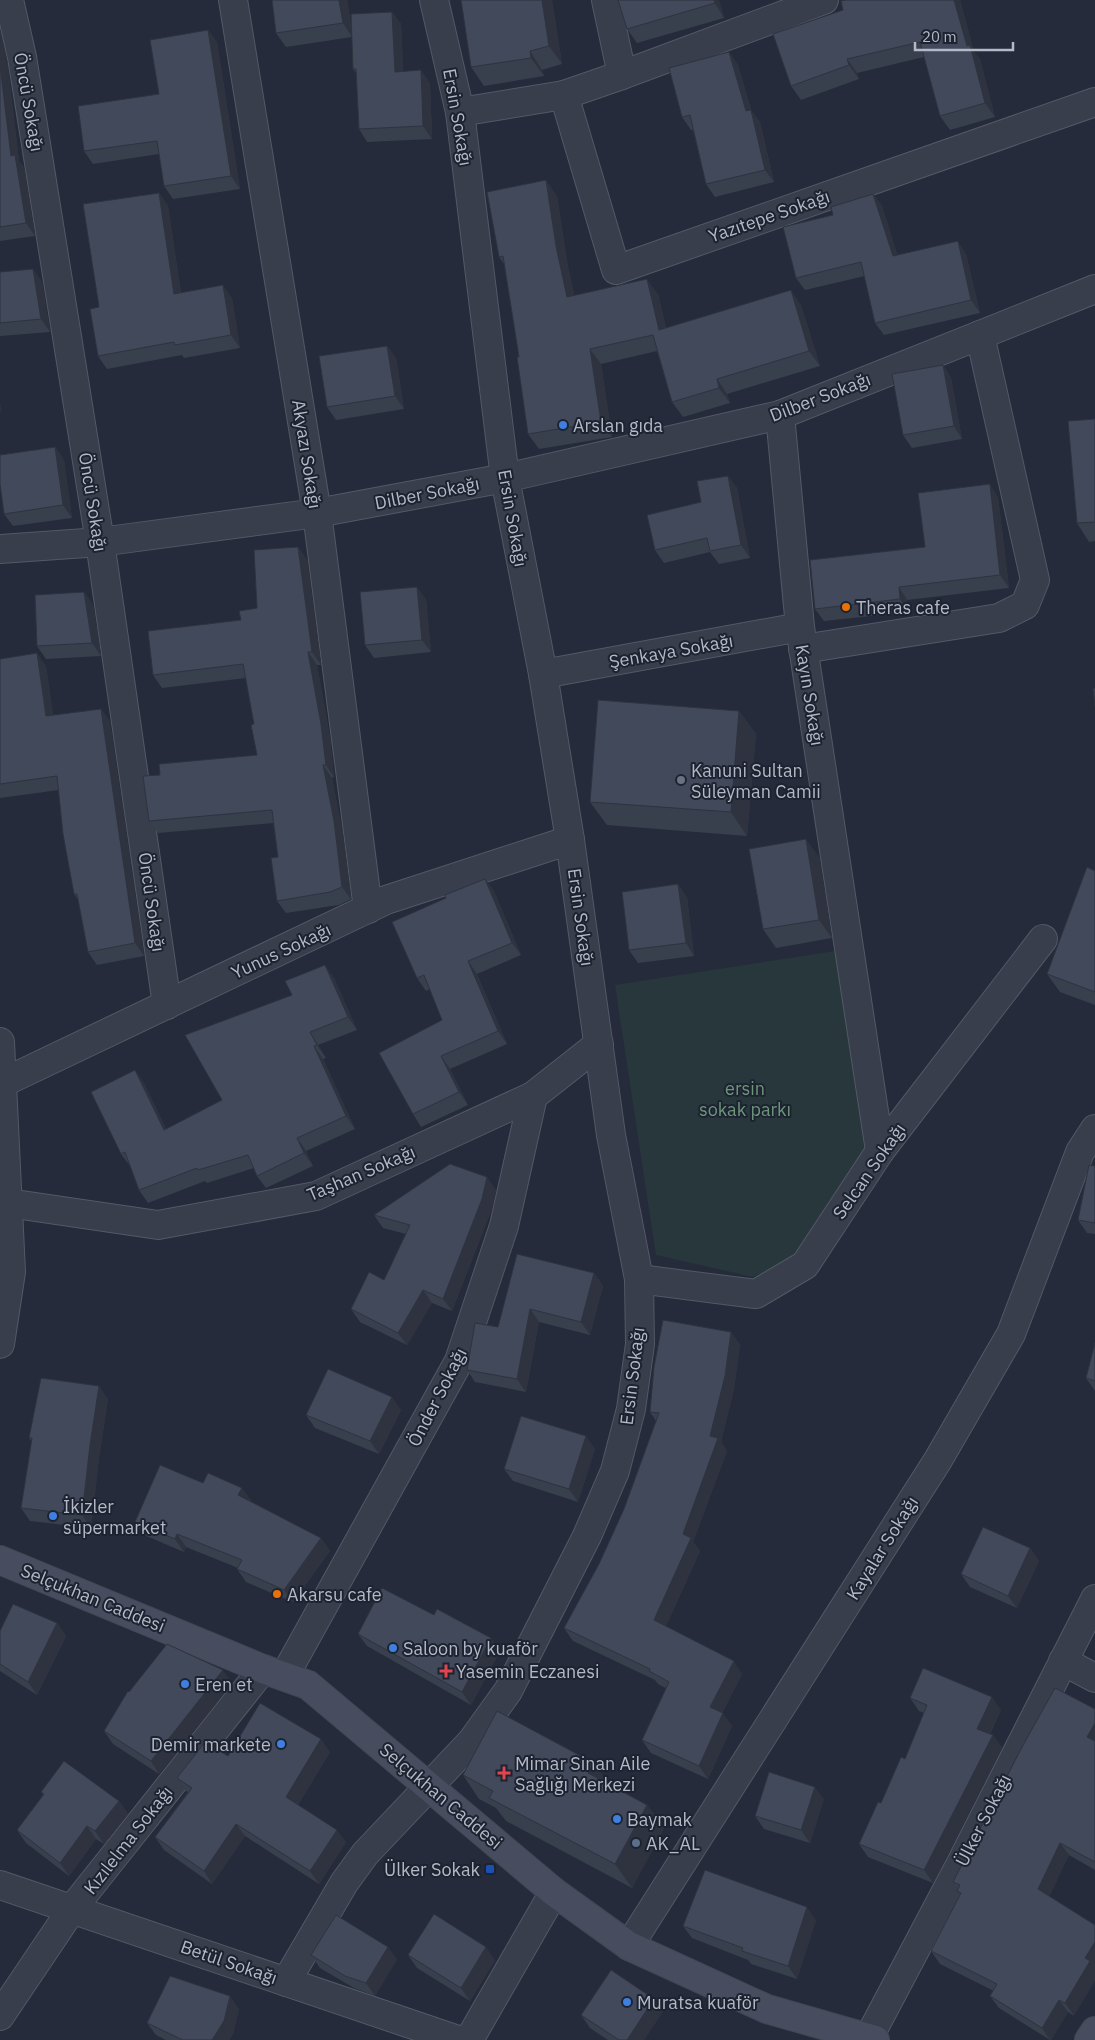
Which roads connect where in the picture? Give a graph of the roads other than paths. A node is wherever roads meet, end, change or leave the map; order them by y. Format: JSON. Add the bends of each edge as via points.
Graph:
{"nodes":[{"id":1,"x":9,"y":0,"type":"edge"},
{"id":2,"x":234,"y":0,"type":"edge"},
{"id":3,"x":434,"y":0,"type":"edge"},
{"id":4,"x":606,"y":0,"type":"edge"},
{"id":5,"x":824,"y":0,"type":"edge"},
{"id":6,"x":622,"y":75,"type":"junction"},
{"id":7,"x":564,"y":95,"type":"junction"},
{"id":8,"x":1095,"y":102,"type":"edge"},
{"id":9,"x":460,"y":112,"type":"junction"},
{"id":10,"x":1095,"y":289,"type":"edge"},
{"id":11,"x":980,"y":334,"type":"junction"},
{"id":12,"x":780,"y":415,"type":"junction"},
{"id":13,"x":505,"y":478,"type":"junction"},
{"id":14,"x":317,"y":513,"type":"junction"},
{"id":15,"x":100,"y":542,"type":"junction"},
{"id":16,"x":0,"y":549,"type":"edge"},
{"id":17,"x":802,"y":638,"type":"junction"},
{"id":18,"x":543,"y":674,"type":"junction"},
{"id":19,"x":570,"y":840,"type":"junction"},
{"id":20,"x":368,"y":909,"type":"junction"},
{"id":21,"x":1043,"y":940,"type":"dead end"},
{"id":22,"x":167,"y":1005,"type":"junction"},
{"id":23,"x":0,"y":1042,"type":"edge"},
{"id":24,"x":599,"y":1044,"type":"junction"},
{"id":25,"x":1,"y":1084,"type":"edge"},
{"id":26,"x":533,"y":1096,"type":"junction"},
{"id":27,"x":1095,"y":1129,"type":"edge"},
{"id":28,"x":880,"y":1151,"type":"junction"},
{"id":29,"x":8,"y":1203,"type":"junction"},
{"id":30,"x":639,"y":1279,"type":"junction"},
{"id":31,"x":1,"y":1336,"type":"edge"},
{"id":32,"x":0,"y":1560,"type":"edge"},
{"id":33,"x":1095,"y":1599,"type":"edge"},
{"id":34,"x":1063,"y":1661,"type":"junction"},
{"id":35,"x":274,"y":1672,"type":"junction"},
{"id":36,"x":1095,"y":1678,"type":"edge"},
{"id":37,"x":430,"y":1786,"type":"junction"},
{"id":38,"x":0,"y":1885,"type":"edge"},
{"id":39,"x":554,"y":1892,"type":"junction"},
{"id":40,"x":72,"y":1909,"type":"junction"},
{"id":41,"x":629,"y":1946,"type":"junction"},
{"id":42,"x":286,"y":1982,"type":"junction"},
{"id":43,"x":0,"y":2016,"type":"edge"},
{"id":44,"x":1095,"y":2031,"type":"edge"},
{"id":45,"x":458,"y":2040,"type":"edge"},
{"id":46,"x":469,"y":2040,"type":"edge"},
{"id":47,"x":867,"y":2040,"type":"edge"},
{"id":48,"x":1089,"y":2040,"type":"edge"}],
"edges":[{"from":1,"to":15,"type":"street","name":"Öncü Sokağı","via":[[22,57]]},
{"from":2,"to":14,"type":"street","name":"Akyazı Sokağı"},
{"from":3,"to":9,"type":"street","name":"Ersin Sokağı"},
{"from":4,"to":6,"type":"street"},
{"from":5,"to":6,"type":"street"},
{"from":6,"to":7,"type":"street"},
{"from":7,"to":8,"type":"street","name":"Yazıtepe Sokağı","via":[[616,270]]},
{"from":7,"to":9,"type":"street"},
{"from":9,"to":13,"type":"street","name":"Ersin Sokağı"},
{"from":10,"to":11,"type":"street","name":"Dilber Sokağı"},
{"from":11,"to":12,"type":"street","name":"Dilber Sokağı"},
{"from":11,"to":17,"type":"street","name":"Şenkaya Sokağı","via":[[1036,580],[1025,605],[999,618]]},
{"from":12,"to":13,"type":"street","name":"Dilber Sokağı"},
{"from":12,"to":17,"type":"street","name":"Kayın Sokağı"},
{"from":13,"to":14,"type":"street","name":"Dilber Sokağı"},
{"from":13,"to":18,"type":"street","name":"Ersin Sokağı"},
{"from":14,"to":15,"type":"street","name":"Dilber Sokağı"},
{"from":14,"to":20,"type":"street","name":"Akyazı Sokağı"},
{"from":15,"to":16,"type":"street","name":"Dilber Sokağı"},
{"from":15,"to":22,"type":"street","name":"Öncü Sokağı"},
{"from":17,"to":18,"type":"street","name":"Şenkaya Sokağı"},
{"from":17,"to":28,"type":"street","name":"Kayın Sokağı"},
{"from":18,"to":19,"type":"street","name":"Ersin Sokağı"},
{"from":19,"to":20,"type":"street","name":"Yunus Sokağı","via":[[386,900]]},
{"from":19,"to":24,"type":"street","name":"Ersin Sokağı"},
{"from":20,"to":22,"type":"street","name":"Yunus Sokağı"},
{"from":21,"to":28,"type":"street","name":"Selcan Sokağı"},
{"from":22,"to":25,"type":"street","name":"Yunus Sokağı"},
{"from":23,"to":25,"type":"street"},
{"from":24,"to":26,"type":"street","name":"Taşhan Sokağı"},
{"from":24,"to":30,"type":"street","name":"Ersin Sokağı","via":[[611,1135]]},
{"from":25,"to":29,"type":"street"},
{"from":26,"to":29,"type":"street","name":"Taşhan Sokağı","via":[[316,1196],[158,1225]]},
{"from":26,"to":35,"type":"street","name":"Önder Sokağı","via":[[504,1226],[459,1361]]},
{"from":27,"to":41,"type":"street","name":"Kayalar Sokağı","via":[[1080,1152],[1011,1334],[938,1460]]},
{"from":28,"to":30,"type":"street","name":"Selcan Sokağı","via":[[805,1265],[756,1294]]},
{"from":29,"to":31,"type":"street","via":[[11,1272]]},
{"from":30,"to":37,"type":"street","name":"Ersin Sokağı","via":[[640,1344],[631,1409],[615,1471],[587,1536],[508,1691],[472,1741]]},
{"from":32,"to":35,"type":"street","name":"Selçukhan Caddesi"},
{"from":33,"to":34,"type":"street","name":"Ülker Sokağı"},
{"from":34,"to":36,"type":"street"},
{"from":34,"to":47,"type":"street","name":"Ülker Sokağı","via":[[960,1866]]},
{"from":35,"to":37,"type":"street","name":"Selçukhan Caddesi","via":[[308,1685]]},
{"from":35,"to":40,"type":"street","name":"Kızılelma Sokağı"},
{"from":37,"to":39,"type":"street","name":"Selçukhan Caddesi"},
{"from":37,"to":42,"type":"street","name":"Ersin Sokağı","via":[[366,1854],[344,1883]]},
{"from":38,"to":40,"type":"street","name":"Betül Sokağı"},
{"from":39,"to":41,"type":"street","name":"Selçukhan Caddesi"},
{"from":39,"to":46,"type":"street"},
{"from":40,"to":42,"type":"street","name":"Betül Sokağı"},
{"from":40,"to":43,"type":"street","name":"Kızılelma Sokağı"},
{"from":41,"to":47,"type":"street","name":"Selçukhan Caddesi","via":[[767,2009]]},
{"from":42,"to":45,"type":"street","name":"Betül Sokağı"},
{"from":44,"to":48,"type":"street"}]}
